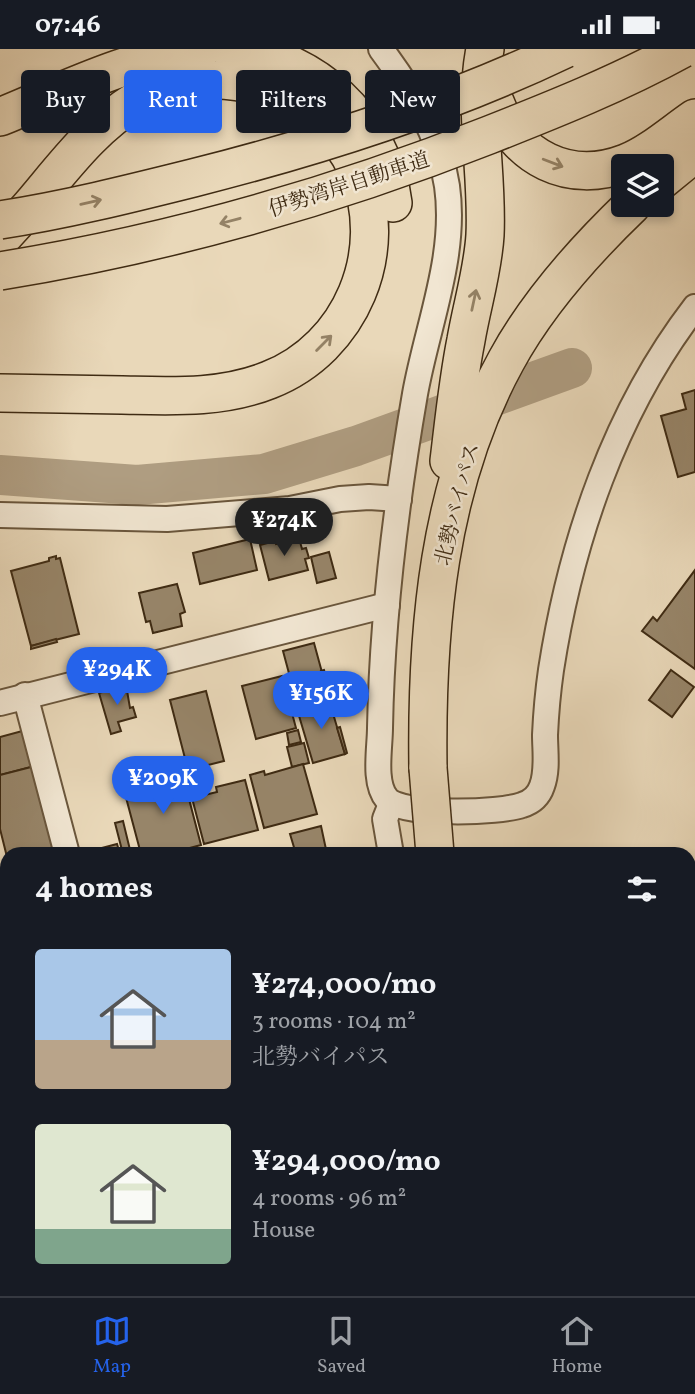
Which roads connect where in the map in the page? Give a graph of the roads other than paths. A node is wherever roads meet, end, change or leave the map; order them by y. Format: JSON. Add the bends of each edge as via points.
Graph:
{"nodes":[{"id":1,"x":202,"y":49,"type":"edge"},
{"id":2,"x":229,"y":49,"type":"edge"},
{"id":3,"x":381,"y":49,"type":"edge"},
{"id":4,"x":487,"y":49,"type":"edge"},
{"id":5,"x":565,"y":49,"type":"edge"},
{"id":6,"x":682,"y":49,"type":"edge"},
{"id":7,"x":0,"y":117,"type":"edge"},
{"id":8,"x":695,"y":118,"type":"edge"},
{"id":9,"x":695,"y":153,"type":"edge"},
{"id":10,"x":674,"y":170,"type":"edge"},
{"id":11,"x":695,"y":177,"type":"edge"},
{"id":12,"x":674,"y":192,"type":"edge"},
{"id":13,"x":620,"y":217,"type":"edge"},
{"id":14,"x":642,"y":217,"type":"edge"},
{"id":15,"x":0,"y":221,"type":"edge"},
{"id":16,"x":0,"y":240,"type":"edge"},
{"id":17,"x":0,"y":271,"type":"edge"},
{"id":18,"x":695,"y":307,"type":"edge"},
{"id":19,"x":514,"y":357,"type":"junction"},
{"id":20,"x":0,"y":393,"type":"edge"},
{"id":21,"x":0,"y":415,"type":"edge"},
{"id":22,"x":465,"y":430,"type":"junction"},
{"id":23,"x":399,"y":499,"type":"junction"},
{"id":24,"x":0,"y":515,"type":"edge"},
{"id":25,"x":387,"y":605,"type":"junction"},
{"id":26,"x":25,"y":695,"type":"junction"},
{"id":27,"x":0,"y":703,"type":"edge"},
{"id":28,"x":391,"y":804,"type":"junction"},
{"id":29,"x":65,"y":847,"type":"edge"},
{"id":30,"x":390,"y":847,"type":"edge"},
{"id":31,"x":434,"y":847,"type":"edge"}],
"edges":[{"from":1,"to":7,"type":"highway","via":[[111,71]]},
{"from":2,"to":21,"type":"highway","via":[[269,57],[320,82],[350,109],[374,142],[393,199],[396,231],[384,293],[369,326],[332,370],[283,399],[251,410],[192,418]]},
{"from":3,"to":23,"type":"street","via":[[424,113],[447,188],[443,270],[416,391]]},
{"from":4,"to":8,"type":"highway","one_way":true,"via":[[492,96],[501,119],[532,154],[551,163],[590,172],[629,162]]},
{"from":22,"to":4,"type":"highway","one_way":true,"via":[[461,367],[485,235],[480,148]]},
{"from":15,"to":5,"type":"highway","one_way":true,"bridge":true,"via":[[273,158],[381,124]]},
{"from":6,"to":17,"type":"highway","name":"伊勢湾岸自動車道","one_way":true,"bridge":true,"via":[[577,101],[395,171],[172,236]]},
{"from":9,"to":10,"type":"highway"},
{"from":11,"to":12,"type":"highway"},
{"from":13,"to":19,"type":"highway","via":[[531,320]]},
{"from":14,"to":19,"type":"highway","via":[[603,249]]},
{"from":20,"to":16,"type":"highway","one_way":true,"via":[[193,396],[270,380],[322,347],[343,322],[357,297],[370,237],[368,207],[357,170],[320,121],[296,102],[265,87],[202,79],[169,86],[111,118],[85,141]]},
{"from":18,"to":28,"type":"street","via":[[661,358],[617,440],[581,537],[550,673],[542,788],[522,805],[505,808],[417,810]]},
{"from":19,"to":22,"type":"highway"},
{"from":22,"to":31,"type":"highway","name":"北勢バイパス","bridge":true,"via":[[429,660],[428,768]]},
{"from":23,"to":24,"type":"street","via":[[340,499],[290,509],[167,519]]},
{"from":23,"to":25,"type":"street"},
{"from":25,"to":26,"type":"street"},
{"from":25,"to":28,"type":"street","via":[[380,778],[383,795]]},
{"from":26,"to":27,"type":"street"},
{"from":26,"to":29,"type":"street"},
{"from":28,"to":30,"type":"street","via":[[385,819]]}]}
